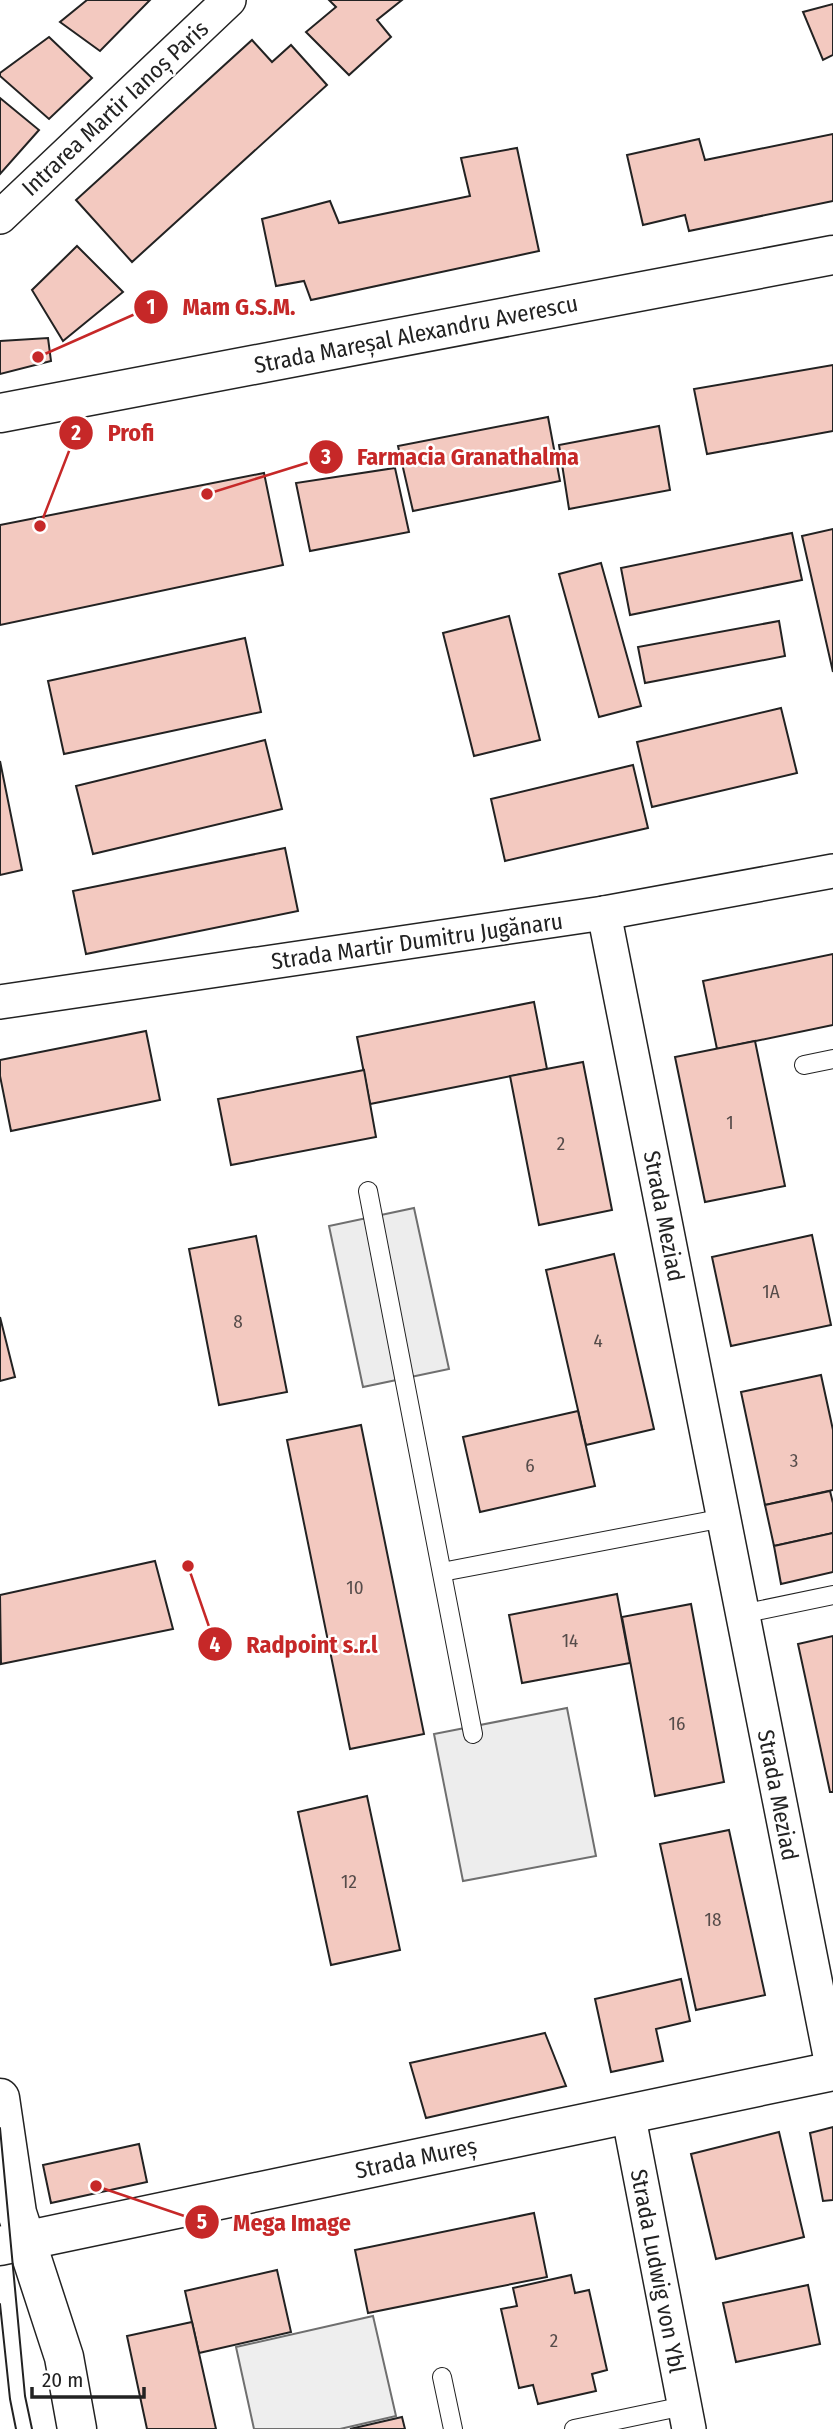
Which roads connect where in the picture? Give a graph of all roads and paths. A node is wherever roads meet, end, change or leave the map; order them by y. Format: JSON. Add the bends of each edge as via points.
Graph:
{"nodes":[{"id":1,"x":229,"y":0,"type":"edge"},
{"id":2,"x":0,"y":217,"type":"edge"},
{"id":3,"x":833,"y":255,"type":"edge"},
{"id":4,"x":0,"y":413,"type":"edge"},
{"id":5,"x":833,"y":871,"type":"edge"},
{"id":6,"x":604,"y":913,"type":"junction"},
{"id":7,"x":0,"y":1002,"type":"edge"},
{"id":8,"x":833,"y":1059,"type":"edge"},
{"id":9,"x":804,"y":1065,"type":"dead end"},
{"id":10,"x":368,"y":1191,"type":"dead end"},
{"id":11,"x":724,"y":1518,"type":"junction"},
{"id":12,"x":442,"y":1572,"type":"junction"},
{"id":13,"x":833,"y":1595,"type":"edge"},
{"id":14,"x":743,"y":1614,"type":"junction"},
{"id":15,"x":473,"y":1734,"type":"dead end"},
{"id":16,"x":833,"y":2071,"type":"edge"},
{"id":17,"x":0,"y":2098,"type":"edge"},
{"id":18,"x":628,"y":2113,"type":"junction"},
{"id":19,"x":13,"y":2243,"type":"edge"},
{"id":20,"x":442,"y":2377,"type":"dead end"},
{"id":21,"x":687,"y":2417,"type":"edge"},
{"id":22,"x":77,"y":2429,"type":"edge"},
{"id":23,"x":453,"y":2429,"type":"edge"},
{"id":24,"x":574,"y":2429,"type":"edge"}],
"edges":[{"from":1,"to":2,"type":"street","name":"Intrarea Martir Ianoș Paris"},
{"from":3,"to":4,"type":"street","name":"Strada Mareșal Alexandru Averescu"},
{"from":5,"to":6,"type":"street","name":"Strada Martir Dumitru Jugănaru"},
{"from":6,"to":7,"type":"street","name":"Strada Martir Dumitru Jugănaru"},
{"from":6,"to":11,"type":"street","name":"Strada Meziad"},
{"from":8,"to":9,"type":"lane"},
{"from":10,"to":12,"type":"lane"},
{"from":11,"to":12,"type":"lane"},
{"from":11,"to":14,"type":"street","name":"Strada Meziad"},
{"from":12,"to":15,"type":"lane"},
{"from":13,"to":14,"type":"lane"},
{"from":14,"to":16,"type":"street","name":"Strada Meziad"},
{"from":16,"to":18,"type":"street","name":"Strada Mureș"},
{"from":17,"to":19,"type":"street","via":[[16,2213]]},
{"from":18,"to":19,"type":"street","name":"Strada Mureș"},
{"from":18,"to":21,"type":"street","name":"Strada Ludwig von Ybl"},
{"from":19,"to":22,"type":"street","via":[[64,2357]]},
{"from":20,"to":23,"type":"lane"},
{"from":21,"to":24,"type":"lane"}]}
